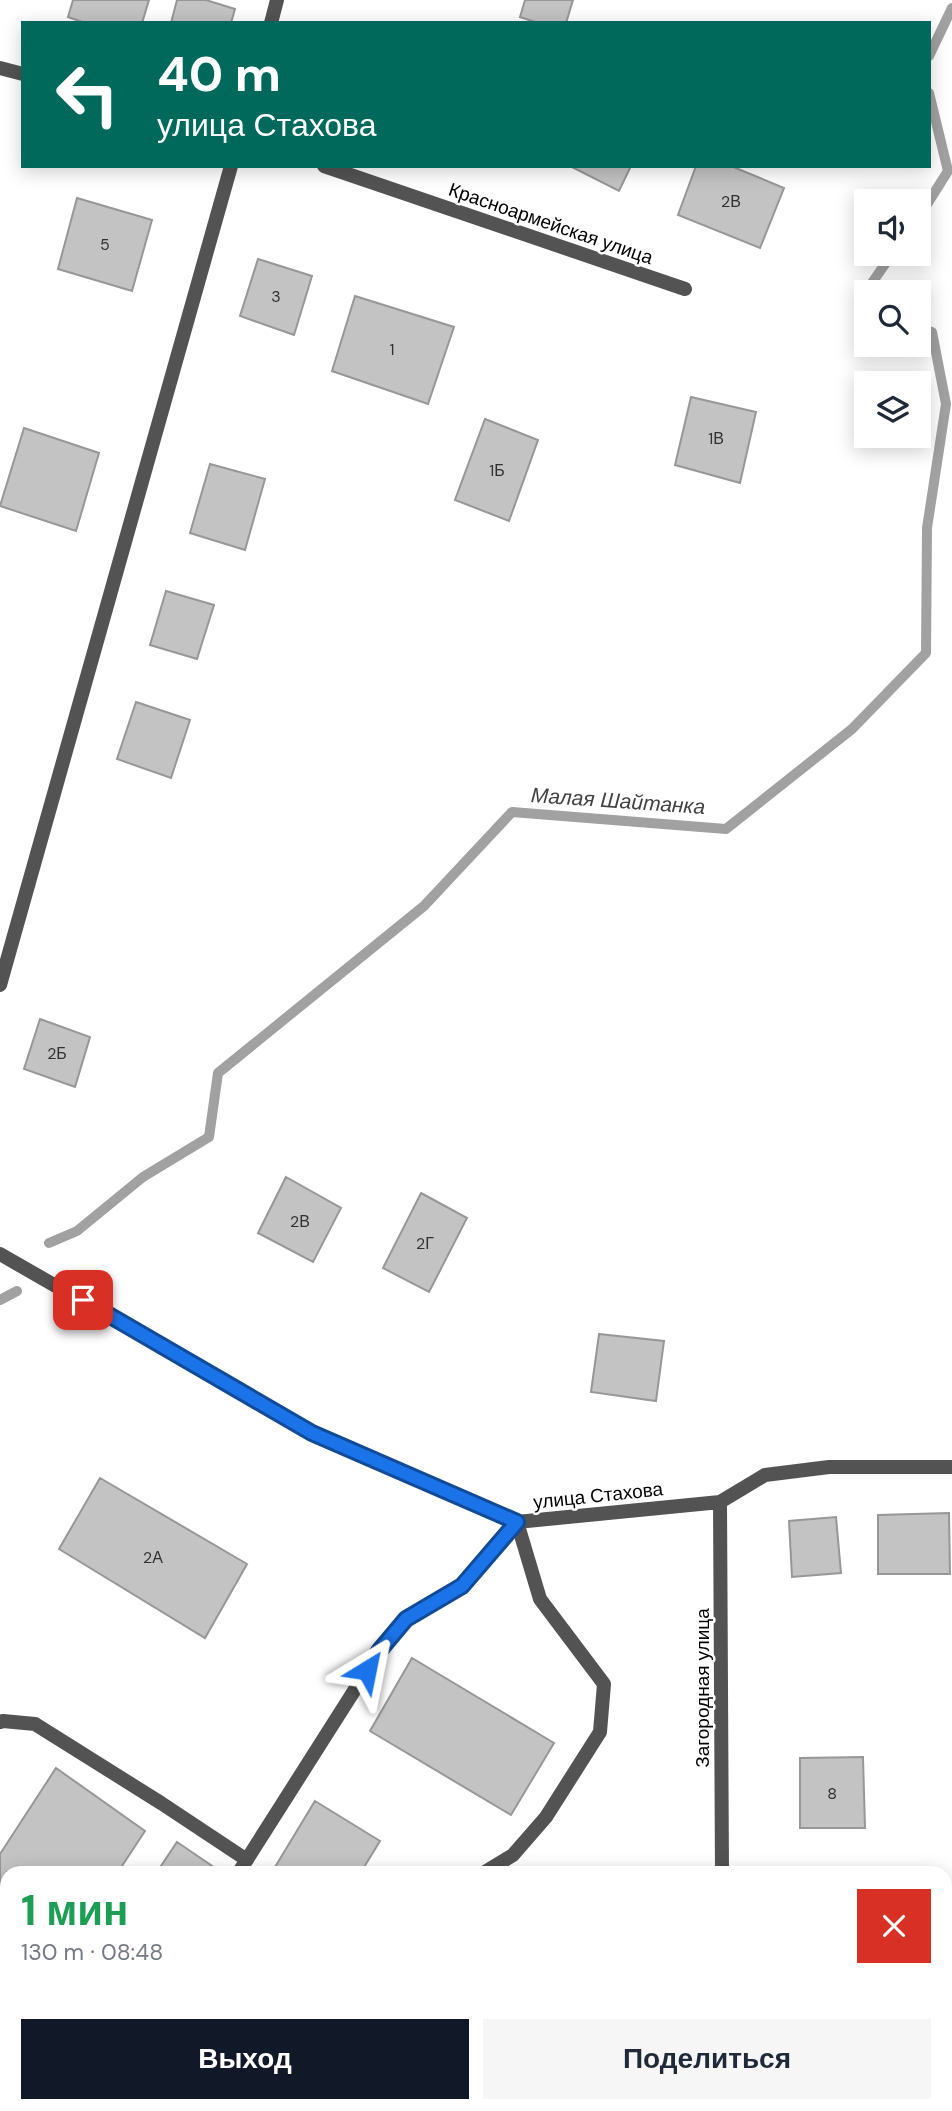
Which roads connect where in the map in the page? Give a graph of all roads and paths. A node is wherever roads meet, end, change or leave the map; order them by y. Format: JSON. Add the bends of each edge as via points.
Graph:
{"nodes":[{"id":1,"x":277,"y":0,"type":"edge"},
{"id":2,"x":272,"y":21,"type":"edge"},
{"id":3,"x":0,"y":68,"type":"edge"},
{"id":4,"x":21,"y":73,"type":"edge"},
{"id":5,"x":230,"y":168,"type":"edge"},
{"id":6,"x":330,"y":168,"type":"edge"},
{"id":7,"x":685,"y":289,"type":"dead end"},
{"id":8,"x":0,"y":985,"type":"edge"},
{"id":9,"x":0,"y":1254,"type":"edge"},
{"id":10,"x":952,"y":1468,"type":"edge"},
{"id":11,"x":720,"y":1502,"type":"junction"},
{"id":12,"x":517,"y":1522,"type":"junction"},
{"id":13,"x":0,"y":1722,"type":"edge"},
{"id":14,"x":243,"y":1866,"type":"edge"},
{"id":15,"x":496,"y":1866,"type":"edge"},
{"id":16,"x":722,"y":1866,"type":"edge"}],
"edges":[{"from":1,"to":2,"type":"street"},
{"from":3,"to":4,"type":"street"},
{"from":5,"to":8,"type":"street"},
{"from":6,"to":7,"type":"street","name":"Красноармейская улица"},
{"from":9,"to":12,"type":"street","name":"улица Стахова","via":[[312,1433]]},
{"from":10,"to":11,"type":"street","via":[[829,1466],[765,1475]]},
{"from":11,"to":12,"type":"street","name":"улица Стахова"},
{"from":11,"to":16,"type":"street","name":"Загородная улица"},
{"from":12,"to":14,"type":"street","via":[[462,1586],[406,1619],[380,1650]]},
{"from":12,"to":15,"type":"street","via":[[540,1599],[604,1684],[600,1732],[546,1817],[513,1856]]},
{"from":13,"to":14,"type":"street","via":[[34,1724],[161,1803]]}]}
